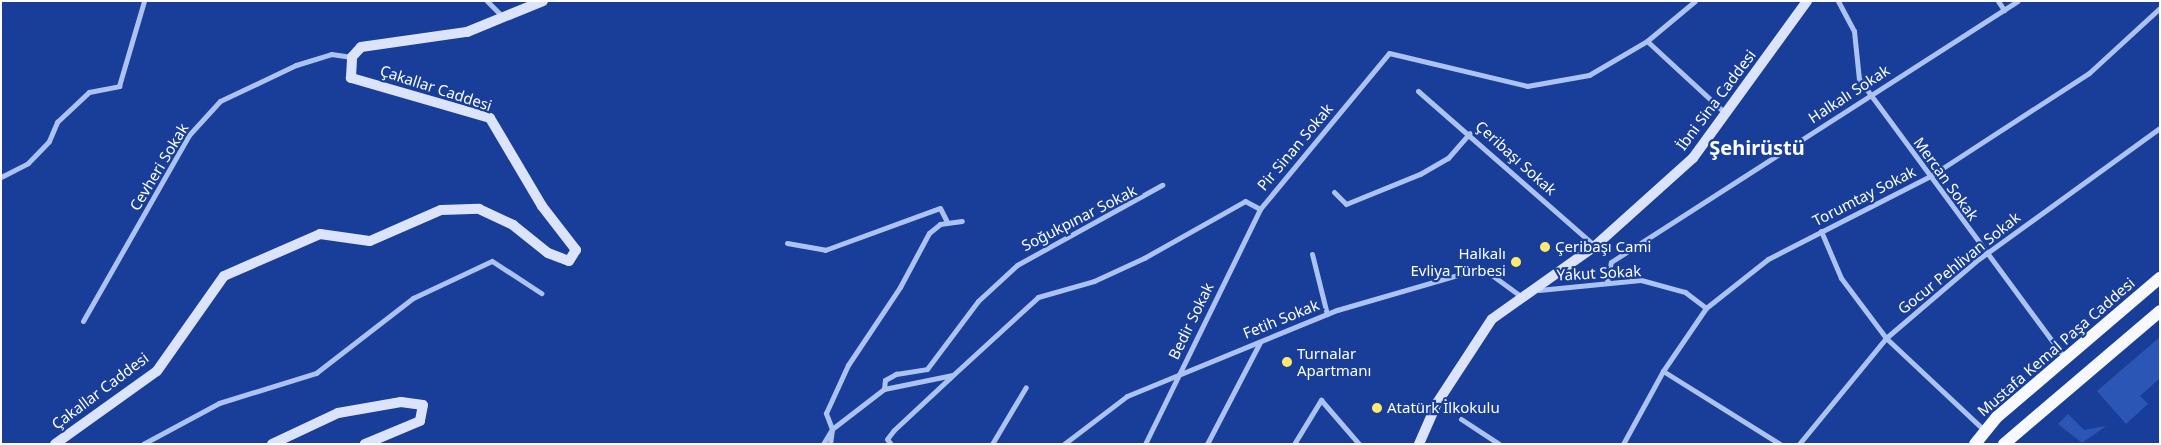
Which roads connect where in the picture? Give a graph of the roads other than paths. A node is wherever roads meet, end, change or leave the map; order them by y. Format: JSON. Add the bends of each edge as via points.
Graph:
{"nodes":[{"id":1,"x":144,"y":1,"type":"edge"},
{"id":2,"x":487,"y":1,"type":"edge"},
{"id":3,"x":542,"y":1,"type":"edge"},
{"id":4,"x":1695,"y":1,"type":"edge"},
{"id":5,"x":1807,"y":1,"type":"edge"},
{"id":6,"x":1838,"y":1,"type":"edge"},
{"id":7,"x":1998,"y":1,"type":"edge"},
{"id":8,"x":2017,"y":1,"type":"edge"},
{"id":9,"x":2160,"y":8,"type":"edge"},
{"id":10,"x":2004,"y":10,"type":"junction"},
{"id":11,"x":505,"y":18,"type":"junction"},
{"id":12,"x":1647,"y":42,"type":"junction"},
{"id":13,"x":352,"y":57,"type":"junction"},
{"id":14,"x":1418,"y":90,"type":"dead end"},
{"id":15,"x":1872,"y":95,"type":"junction"},
{"id":16,"x":1726,"y":113,"type":"junction"},
{"id":17,"x":2160,"y":128,"type":"edge"},
{"id":18,"x":1470,"y":133,"type":"junction"},
{"id":19,"x":1,"y":176,"type":"edge"},
{"id":20,"x":1928,"y":177,"type":"junction"},
{"id":21,"x":1162,"y":185,"type":"dead end"},
{"id":22,"x":1334,"y":192,"type":"dead end"},
{"id":23,"x":1260,"y":209,"type":"junction"},
{"id":24,"x":962,"y":221,"type":"dead end"},
{"id":25,"x":947,"y":222,"type":"junction"},
{"id":26,"x":1822,"y":232,"type":"junction"},
{"id":27,"x":787,"y":243,"type":"dead end"},
{"id":28,"x":1595,"y":246,"type":"junction"},
{"id":29,"x":1312,"y":254,"type":"dead end"},
{"id":30,"x":1986,"y":254,"type":"junction"},
{"id":31,"x":2160,"y":278,"type":"edge"},
{"id":32,"x":1607,"y":282,"type":"junction"},
{"id":33,"x":541,"y":293,"type":"dead end"},
{"id":34,"x":1518,"y":296,"type":"junction"},
{"id":35,"x":1706,"y":308,"type":"junction"},
{"id":36,"x":2160,"y":311,"type":"edge"},
{"id":37,"x":1327,"y":314,"type":"junction"},
{"id":38,"x":83,"y":321,"type":"dead end"},
{"id":39,"x":1886,"y":338,"type":"junction"},
{"id":40,"x":1260,"y":341,"type":"junction"},
{"id":41,"x":2065,"y":358,"type":"junction"},
{"id":42,"x":1663,"y":370,"type":"junction"},
{"id":43,"x":952,"y":375,"type":"junction"},
{"id":44,"x":1178,"y":375,"type":"junction"},
{"id":45,"x":1026,"y":387,"type":"dead end"},
{"id":46,"x":884,"y":389,"type":"junction"},
{"id":47,"x":1461,"y":419,"type":"dead end"},
{"id":48,"x":832,"y":429,"type":"junction"},
{"id":49,"x":1985,"y":431,"type":"junction"},
{"id":50,"x":55,"y":444,"type":"edge"},
{"id":51,"x":143,"y":444,"type":"edge"},
{"id":52,"x":272,"y":444,"type":"edge"},
{"id":53,"x":365,"y":444,"type":"edge"},
{"id":54,"x":823,"y":444,"type":"edge"},
{"id":55,"x":830,"y":444,"type":"edge"},
{"id":56,"x":891,"y":444,"type":"edge"},
{"id":57,"x":992,"y":444,"type":"edge"},
{"id":58,"x":1064,"y":444,"type":"edge"},
{"id":59,"x":1145,"y":444,"type":"edge"},
{"id":60,"x":1207,"y":444,"type":"edge"},
{"id":61,"x":1294,"y":444,"type":"edge"},
{"id":62,"x":1358,"y":444,"type":"edge"},
{"id":63,"x":1419,"y":444,"type":"edge"},
{"id":64,"x":1499,"y":444,"type":"edge"},
{"id":65,"x":1623,"y":444,"type":"edge"},
{"id":66,"x":1780,"y":444,"type":"edge"},
{"id":67,"x":1799,"y":444,"type":"edge"},
{"id":68,"x":1975,"y":444,"type":"edge"},
{"id":69,"x":2004,"y":444,"type":"edge"}],
"edges":[{"from":1,"to":19,"type":"street","via":[[118,86],[89,92],[57,122],[49,141],[28,163]]},
{"from":2,"to":11,"type":"street"},
{"from":3,"to":11,"type":"street","name":"Çakallar Caddesi"},
{"from":4,"to":12,"type":"street","name":"Pir Sinan Sokak"},
{"from":5,"to":16,"type":"street","name":"İbni Sina Caddesi"},
{"from":6,"to":15,"type":"street","name":"Mercan Sokak","via":[[1854,31],[1859,79]]},
{"from":7,"to":10,"type":"street"},
{"from":8,"to":10,"type":"street","name":"Halkalı Sokak"},
{"from":9,"to":20,"type":"street","name":"Torumtay Sokak","via":[[2089,73]]},
{"from":10,"to":15,"type":"street","name":"Halkalı Sokak"},
{"from":11,"to":13,"type":"street","name":"Çakallar Caddesi","via":[[466,32],[361,47]]},
{"from":12,"to":16,"type":"street"},
{"from":12,"to":23,"type":"street","name":"Pir Sinan Sokak","via":[[1589,75],[1527,86],[1389,54]]},
{"from":13,"to":38,"type":"street","name":"Cevheri Sokak","via":[[331,54],[296,65],[220,101],[189,135]]},
{"from":13,"to":50,"type":"street","name":"Çakallar Caddesi","via":[[351,78],[490,118],[542,206],[576,250],[569,261],[548,253],[514,225],[479,209],[441,210],[370,241],[320,234],[224,276],[157,371]]},
{"from":14,"to":18,"type":"street","name":"Çeribaşı Sokak"},
{"from":15,"to":20,"type":"street","name":"Mercan Sokak"},
{"from":15,"to":32,"type":"street","name":"Halkalı Sokak","via":[[1611,262]]},
{"from":16,"to":28,"type":"street","name":"İbni Sina Caddesi","via":[[1693,158]]},
{"from":17,"to":30,"type":"street","name":"Gocur Pehlivan Sokak"},
{"from":18,"to":22,"type":"street","via":[[1448,158],[1420,174],[1346,204]]},
{"from":18,"to":28,"type":"street","name":"Çeribaşı Sokak"},
{"from":20,"to":26,"type":"street","name":"Torumtay Sokak"},
{"from":20,"to":30,"type":"street","name":"Mercan Sokak"},
{"from":21,"to":46,"type":"street","name":"Soğukpınar Sokak","via":[[1017,265],[978,301],[927,369],[896,374],[885,380]]},
{"from":23,"to":43,"type":"street","name":"Pir Sinan Sokak","via":[[1245,201],[1144,258],[1094,281],[1038,297]]},
{"from":23,"to":44,"type":"street","name":"Bedir Sokak"},
{"from":24,"to":25,"type":"street"},
{"from":25,"to":27,"type":"street","via":[[940,208],[825,250]]},
{"from":25,"to":48,"type":"street","via":[[929,233],[900,287],[848,365],[826,413]]},
{"from":26,"to":35,"type":"street","name":"Torumtay Sokak","via":[[1768,259]]},
{"from":26,"to":39,"type":"street","via":[[1841,278]]},
{"from":28,"to":34,"type":"street","name":"İbni Sina Caddesi"},
{"from":29,"to":37,"type":"street"},
{"from":30,"to":39,"type":"street","name":"Gocur Pehlivan Sokak"},
{"from":30,"to":41,"type":"street","name":"Mercan Sokak"},
{"from":31,"to":41,"type":"main road","name":"Mustafa Kemal Paşa Caddesi"},
{"from":32,"to":34,"type":"street","name":"Yakut Sokak","via":[[1543,289]]},
{"from":32,"to":35,"type":"street","name":"Yakut Sokak","via":[[1641,280],[1685,292]]},
{"from":33,"to":51,"type":"street","via":[[492,262],[413,298],[316,373],[219,403]]},
{"from":34,"to":37,"type":"street","name":"Fetih Sokak","via":[[1489,273],[1468,272]]},
{"from":34,"to":63,"type":"street","name":"İbni Sina Caddesi","via":[[1492,319],[1437,403]]},
{"from":35,"to":42,"type":"street","name":"Torumtay Sokak"},
{"from":36,"to":69,"type":"main road"},
{"from":37,"to":40,"type":"street","name":"Fetih Sokak"},
{"from":39,"to":49,"type":"street"},
{"from":39,"to":67,"type":"street","name":"Gocur Pehlivan Sokak"},
{"from":40,"to":44,"type":"street","name":"Fetih Sokak"},
{"from":40,"to":60,"type":"street"},
{"from":41,"to":49,"type":"main road","name":"Mustafa Kemal Paşa Caddesi"},
{"from":42,"to":65,"type":"street","name":"Torumtay Sokak"},
{"from":42,"to":66,"type":"street"},
{"from":43,"to":46,"type":"street"},
{"from":43,"to":56,"type":"street","via":[[894,430],[887,439]]},
{"from":44,"to":58,"type":"street","name":"Fetih Sokak","via":[[1127,396]]},
{"from":44,"to":59,"type":"street","name":"Bedir Sokak"},
{"from":45,"to":57,"type":"street"},
{"from":46,"to":48,"type":"street"},
{"from":47,"to":64,"type":"street"},
{"from":48,"to":54,"type":"street"},
{"from":48,"to":55,"type":"street"},
{"from":49,"to":68,"type":"main road","name":"Mustafa Kemal Paşa Caddesi"},
{"from":52,"to":53,"type":"street","via":[[338,414],[401,402],[424,405],[420,421]]},
{"from":61,"to":62,"type":"street","via":[[1321,400]]}]}
